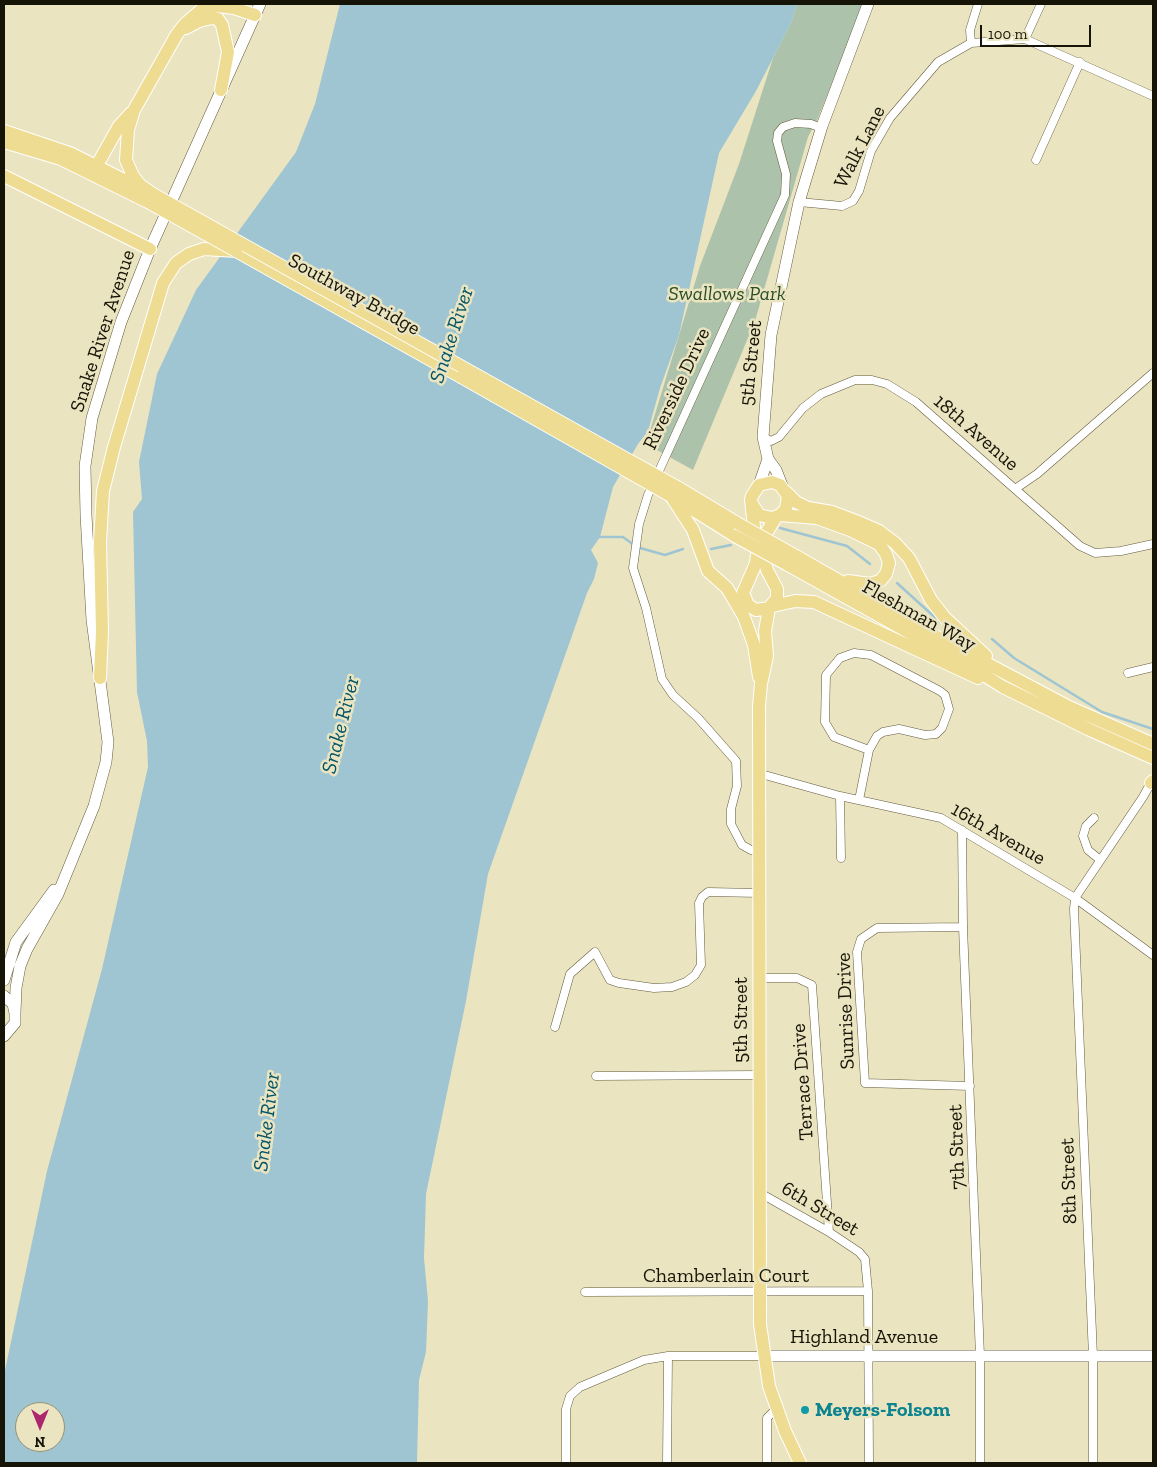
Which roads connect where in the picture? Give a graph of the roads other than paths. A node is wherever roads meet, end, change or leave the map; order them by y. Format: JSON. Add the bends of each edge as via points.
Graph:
{"nodes":[{"id":1,"x":208,"y":4,"type":"edge"},
{"id":2,"x":868,"y":4,"type":"edge"},
{"id":3,"x":978,"y":4,"type":"edge"},
{"id":4,"x":1041,"y":4,"type":"edge"},
{"id":5,"x":257,"y":9,"type":"edge"},
{"id":6,"x":196,"y":12,"type":"junction"},
{"id":7,"x":178,"y":34,"type":"junction"},
{"id":8,"x":1025,"y":38,"type":"junction"},
{"id":9,"x":972,"y":43,"type":"junction"},
{"id":10,"x":1080,"y":62,"type":"junction"},
{"id":11,"x":221,"y":90,"type":"junction"},
{"id":12,"x":1153,"y":96,"type":"edge"},
{"id":13,"x":134,"y":110,"type":"junction"},
{"id":14,"x":822,"y":127,"type":"junction"},
{"id":15,"x":4,"y":131,"type":"edge"},
{"id":16,"x":4,"y":142,"type":"edge"},
{"id":17,"x":108,"y":146,"type":"junction"},
{"id":18,"x":72,"y":154,"type":"junction"},
{"id":19,"x":1036,"y":160,"type":"dead end"},
{"id":20,"x":96,"y":167,"type":"junction"},
{"id":21,"x":4,"y":176,"type":"edge"},
{"id":22,"x":102,"y":180,"type":"junction"},
{"id":23,"x":151,"y":198,"type":"junction"},
{"id":24,"x":798,"y":202,"type":"junction"},
{"id":25,"x":150,"y":248,"type":"junction"},
{"id":26,"x":236,"y":251,"type":"junction"},
{"id":27,"x":1153,"y":373,"type":"edge"},
{"id":28,"x":763,"y":437,"type":"junction"},
{"id":29,"x":768,"y":460,"type":"junction"},
{"id":30,"x":759,"y":485,"type":"junction"},
{"id":31,"x":1015,"y":489,"type":"junction"},
{"id":32,"x":785,"y":490,"type":"junction"},
{"id":33,"x":674,"y":491,"type":"junction"},
{"id":34,"x":752,"y":504,"type":"junction"},
{"id":35,"x":778,"y":516,"type":"junction"},
{"id":36,"x":1153,"y":544,"type":"edge"},
{"id":37,"x":700,"y":547,"type":"junction"},
{"id":38,"x":792,"y":560,"type":"junction"},
{"id":39,"x":839,"y":579,"type":"junction"},
{"id":40,"x":746,"y":601,"type":"junction"},
{"id":41,"x":771,"y":607,"type":"junction"},
{"id":42,"x":757,"y":662,"type":"junction"},
{"id":43,"x":1153,"y":667,"type":"edge"},
{"id":44,"x":1001,"y":670,"type":"junction"},
{"id":45,"x":1128,"y":673,"type":"dead end"},
{"id":46,"x":100,"y":678,"type":"junction"},
{"id":47,"x":760,"y":684,"type":"junction"},
{"id":48,"x":1003,"y":687,"type":"junction"},
{"id":49,"x":1136,"y":737,"type":"junction"},
{"id":50,"x":1153,"y":738,"type":"edge"},
{"id":51,"x":1153,"y":744,"type":"edge"},
{"id":52,"x":869,"y":750,"type":"junction"},
{"id":53,"x":1153,"y":758,"type":"edge"},
{"id":54,"x":761,"y":774,"type":"junction"},
{"id":55,"x":1153,"y":781,"type":"edge"},
{"id":56,"x":840,"y":796,"type":"junction"},
{"id":57,"x":858,"y":800,"type":"junction"},
{"id":58,"x":1094,"y":818,"type":"dead end"},
{"id":59,"x":962,"y":830,"type":"junction"},
{"id":60,"x":760,"y":851,"type":"junction"},
{"id":61,"x":841,"y":858,"type":"dead end"},
{"id":62,"x":1100,"y":859,"type":"junction"},
{"id":63,"x":69,"y":865,"type":"junction"},
{"id":64,"x":760,"y":893,"type":"junction"},
{"id":65,"x":1075,"y":898,"type":"junction"},
{"id":66,"x":963,"y":928,"type":"junction"},
{"id":67,"x":1153,"y":955,"type":"edge"},
{"id":68,"x":760,"y":978,"type":"junction"},
{"id":69,"x":4,"y":980,"type":"edge"},
{"id":70,"x":4,"y":996,"type":"edge"},
{"id":71,"x":15,"y":1013,"type":"junction"},
{"id":72,"x":555,"y":1028,"type":"dead end"},
{"id":73,"x":4,"y":1036,"type":"edge"},
{"id":74,"x":759,"y":1075,"type":"junction"},
{"id":75,"x":596,"y":1076,"type":"dead end"},
{"id":76,"x":970,"y":1086,"type":"junction"},
{"id":77,"x":760,"y":1193,"type":"junction"},
{"id":78,"x":829,"y":1232,"type":"junction"},
{"id":79,"x":868,"y":1291,"type":"junction"},
{"id":80,"x":584,"y":1292,"type":"dead end"},
{"id":81,"x":760,"y":1293,"type":"junction"},
{"id":82,"x":668,"y":1356,"type":"junction"},
{"id":83,"x":763,"y":1356,"type":"junction"},
{"id":84,"x":868,"y":1356,"type":"junction"},
{"id":85,"x":980,"y":1356,"type":"junction"},
{"id":86,"x":1093,"y":1356,"type":"junction"},
{"id":87,"x":1153,"y":1356,"type":"edge"},
{"id":88,"x":776,"y":1409,"type":"junction"},
{"id":89,"x":566,"y":1463,"type":"edge"},
{"id":90,"x":667,"y":1463,"type":"edge"},
{"id":91,"x":767,"y":1463,"type":"edge"},
{"id":92,"x":800,"y":1463,"type":"edge"},
{"id":93,"x":869,"y":1463,"type":"edge"},
{"id":94,"x":980,"y":1463,"type":"edge"},
{"id":95,"x":1093,"y":1463,"type":"edge"}],
"edges":[{"from":1,"to":6,"type":"main road"},
{"from":2,"to":14,"type":"main road"},
{"from":3,"to":9,"type":"street","via":[[970,30]]},
{"from":4,"to":8,"type":"street"},
{"from":5,"to":6,"type":"main road","via":[[217,6]]},
{"from":5,"to":11,"type":"main road","name":"Snake River Avenue"},
{"from":6,"to":7,"type":"main road"},
{"from":7,"to":11,"type":"main road","via":[[203,20],[215,18],[220,21],[228,52]]},
{"from":7,"to":13,"type":"main road"},
{"from":8,"to":9,"type":"street","name":"Walk Lane"},
{"from":8,"to":10,"type":"street","name":"Walk Lane"},
{"from":9,"to":24,"type":"street","name":"Walk Lane","via":[[938,62],[890,118],[871,151],[853,201],[842,206]]},
{"from":10,"to":12,"type":"street","name":"Walk Lane"},
{"from":10,"to":19,"type":"street"},
{"from":11,"to":25,"type":"main road","name":"Snake River Avenue"},
{"from":13,"to":17,"type":"main road","via":[[119,126]]},
{"from":13,"to":23,"type":"main road","via":[[128,130],[126,160],[136,180]]},
{"from":14,"to":24,"type":"main road","name":"5th Street"},
{"from":14,"to":60,"type":"street","name":"Riverside Drive","via":[[796,123],[783,127],[778,133],[777,141],[786,174],[785,195],[648,495],[639,524],[633,568],[662,679],[673,695],[736,761],[737,786],[731,824],[742,845]]},
{"from":15,"to":18,"type":"main road"},
{"from":16,"to":22,"type":"main road","via":[[60,159]]},
{"from":17,"to":18,"type":"main road","via":[[89,154]]},
{"from":17,"to":20,"type":"main road"},
{"from":18,"to":20,"type":"main road"},
{"from":20,"to":22,"type":"main road"},
{"from":20,"to":23,"type":"main road"},
{"from":21,"to":25,"type":"main road"},
{"from":22,"to":23,"type":"main road"},
{"from":23,"to":26,"type":"main road","name":"Southway Bridge","bridge":true},
{"from":23,"to":33,"type":"main road","name":"Southway Bridge","bridge":true},
{"from":24,"to":28,"type":"main road","name":"5th Street","via":[[771,335]]},
{"from":25,"to":46,"type":"main road","name":"Snake River Avenue","via":[[109,358],[87,449],[86,515],[92,620]]},
{"from":26,"to":33,"type":"main road","name":"Southway Bridge","bridge":true},
{"from":26,"to":46,"type":"main road","via":[[209,248],[196,251],[182,258],[163,283],[103,491]]},
{"from":27,"to":31,"type":"street","name":"18th Avenue","via":[[1037,474]]},
{"from":28,"to":29,"type":"main road","name":"5th Street"},
{"from":28,"to":31,"type":"street","name":"18th Avenue","via":[[771,441],[779,437],[803,408],[821,394],[855,380],[872,380],[887,384],[916,402]]},
{"from":29,"to":30,"type":"main road"},
{"from":29,"to":32,"type":"main road","name":"5th Street"},
{"from":30,"to":32,"type":"main road","via":[[772,482]]},
{"from":30,"to":34,"type":"main road","via":[[752,496]]},
{"from":31,"to":36,"type":"street","via":[[1080,546],[1095,553],[1121,552]]},
{"from":32,"to":35,"type":"main road","via":[[788,504]]},
{"from":32,"to":44,"type":"main road","via":[[796,502],[808,508],[856,521],[895,542],[909,558],[931,600],[945,618]]},
{"from":33,"to":37,"type":"main road"},
{"from":33,"to":38,"type":"main road","name":"Fleshman Way","bridge":true,"via":[[737,523]]},
{"from":33,"to":38,"type":"main road","name":"Fleshman Way","bridge":true,"via":[[735,536]]},
{"from":34,"to":35,"type":"main road","via":[[759,515],[767,518]]},
{"from":34,"to":40,"type":"main road","via":[[757,554],[753,571],[745,584]]},
{"from":35,"to":39,"type":"main road","via":[[817,518],[878,544],[886,554],[889,563],[880,580],[860,584]]},
{"from":35,"to":41,"type":"main road","name":"5th Street","via":[[765,535],[764,559],[778,594]]},
{"from":37,"to":40,"type":"main road","name":"5th Street"},
{"from":37,"to":42,"type":"main road","via":[[708,571],[727,588],[740,609]]},
{"from":38,"to":39,"type":"main road","name":"Fleshman Way"},
{"from":38,"to":48,"type":"main road","name":"Fleshman Way"},
{"from":39,"to":44,"type":"main road","name":"Fleshman Way","via":[[937,637]]},
{"from":40,"to":41,"type":"main road","via":[[760,610]]},
{"from":40,"to":42,"type":"main road","name":"5th Street","via":[[759,635]]},
{"from":41,"to":47,"type":"main road","name":"5th Street","via":[[765,631],[767,656]]},
{"from":41,"to":48,"type":"main road","via":[[814,602],[954,668]]},
{"from":42,"to":47,"type":"main road","name":"5th Street"},
{"from":43,"to":45,"type":"street"},
{"from":44,"to":49,"type":"main road","name":"Fleshman Way","via":[[1069,707]]},
{"from":46,"to":63,"type":"main road","name":"Snake River Avenue","via":[[108,742],[106,762],[94,806]]},
{"from":47,"to":54,"type":"main road","name":"5th Street"},
{"from":48,"to":53,"type":"main road","name":"Fleshman Way"},
{"from":49,"to":50,"type":"main road"},
{"from":49,"to":51,"type":"main road","name":"Fleshman Way"},
{"from":52,"to":52,"type":"street","via":[[834,736],[825,722],[826,675],[840,658],[854,653],[871,655],[940,691],[948,702],[948,715],[936,734],[890,729],[877,736]]},
{"from":52,"to":57,"type":"street"},
{"from":54,"to":56,"type":"street","name":"16th Avenue"},
{"from":54,"to":60,"type":"main road","name":"5th Street"},
{"from":55,"to":62,"type":"street"},
{"from":56,"to":57,"type":"street","name":"16th Avenue"},
{"from":56,"to":61,"type":"street"},
{"from":57,"to":59,"type":"street","name":"16th Avenue","via":[[941,818]]},
{"from":58,"to":62,"type":"street","via":[[1086,826],[1083,836],[1088,850]]},
{"from":59,"to":65,"type":"street","name":"16th Avenue"},
{"from":59,"to":66,"type":"street","name":"7th Street"},
{"from":60,"to":64,"type":"main road","name":"5th Street"},
{"from":62,"to":65,"type":"street"},
{"from":63,"to":69,"type":"main road","name":"Snake River Avenue","via":[[16,942]]},
{"from":63,"to":71,"type":"main road","name":"Snake River Avenue","via":[[58,894],[20,966]]},
{"from":64,"to":68,"type":"main road","name":"5th Street"},
{"from":64,"to":72,"type":"street","via":[[708,892],[702,897],[699,903],[701,965],[686,982],[654,988],[619,983],[610,980],[595,952],[570,974]]},
{"from":65,"to":67,"type":"street","name":"16th Avenue"},
{"from":65,"to":86,"type":"street","name":"8th Street"},
{"from":66,"to":76,"type":"street","name":"7th Street"},
{"from":66,"to":76,"type":"street","name":"Sunrise Drive","via":[[876,928],[861,939],[857,952],[865,1083]]},
{"from":68,"to":74,"type":"main road","name":"5th Street"},
{"from":68,"to":78,"type":"street","name":"Terrace Drive","via":[[797,978],[812,985]]},
{"from":70,"to":71,"type":"main road","via":[[13,1004]]},
{"from":71,"to":73,"type":"main road","name":"Snake River Avenue","via":[[15,1022]]},
{"from":74,"to":75,"type":"street"},
{"from":74,"to":77,"type":"main road","name":"5th Street"},
{"from":76,"to":85,"type":"street","name":"7th Street"},
{"from":77,"to":78,"type":"street","name":"6th Street"},
{"from":77,"to":81,"type":"main road","name":"5th Street"},
{"from":78,"to":79,"type":"street","name":"6th Street","via":[[865,1259]]},
{"from":79,"to":81,"type":"street","name":"Chamberlain Court"},
{"from":79,"to":84,"type":"street","name":"6th Street"},
{"from":80,"to":81,"type":"street","name":"Chamberlain Court"},
{"from":81,"to":83,"type":"main road","name":"5th Street"},
{"from":82,"to":83,"type":"street","name":"Highland Avenue"},
{"from":82,"to":89,"type":"street","name":"Highland Avenue","via":[[644,1360],[580,1387],[570,1396],[566,1409]]},
{"from":82,"to":90,"type":"street"},
{"from":83,"to":84,"type":"main road","name":"Highland Avenue"},
{"from":83,"to":88,"type":"main road","name":"5th Street"},
{"from":84,"to":85,"type":"main road","name":"Highland Avenue"},
{"from":84,"to":93,"type":"street","name":"6th Street"},
{"from":85,"to":86,"type":"main road","name":"Highland Avenue"},
{"from":85,"to":94,"type":"street","name":"7th Street"},
{"from":86,"to":87,"type":"main road","name":"Highland Avenue"},
{"from":86,"to":95,"type":"street","name":"8th Street"},
{"from":88,"to":91,"type":"street","via":[[767,1418]]},
{"from":88,"to":92,"type":"main road","name":"5th Street"}]}
